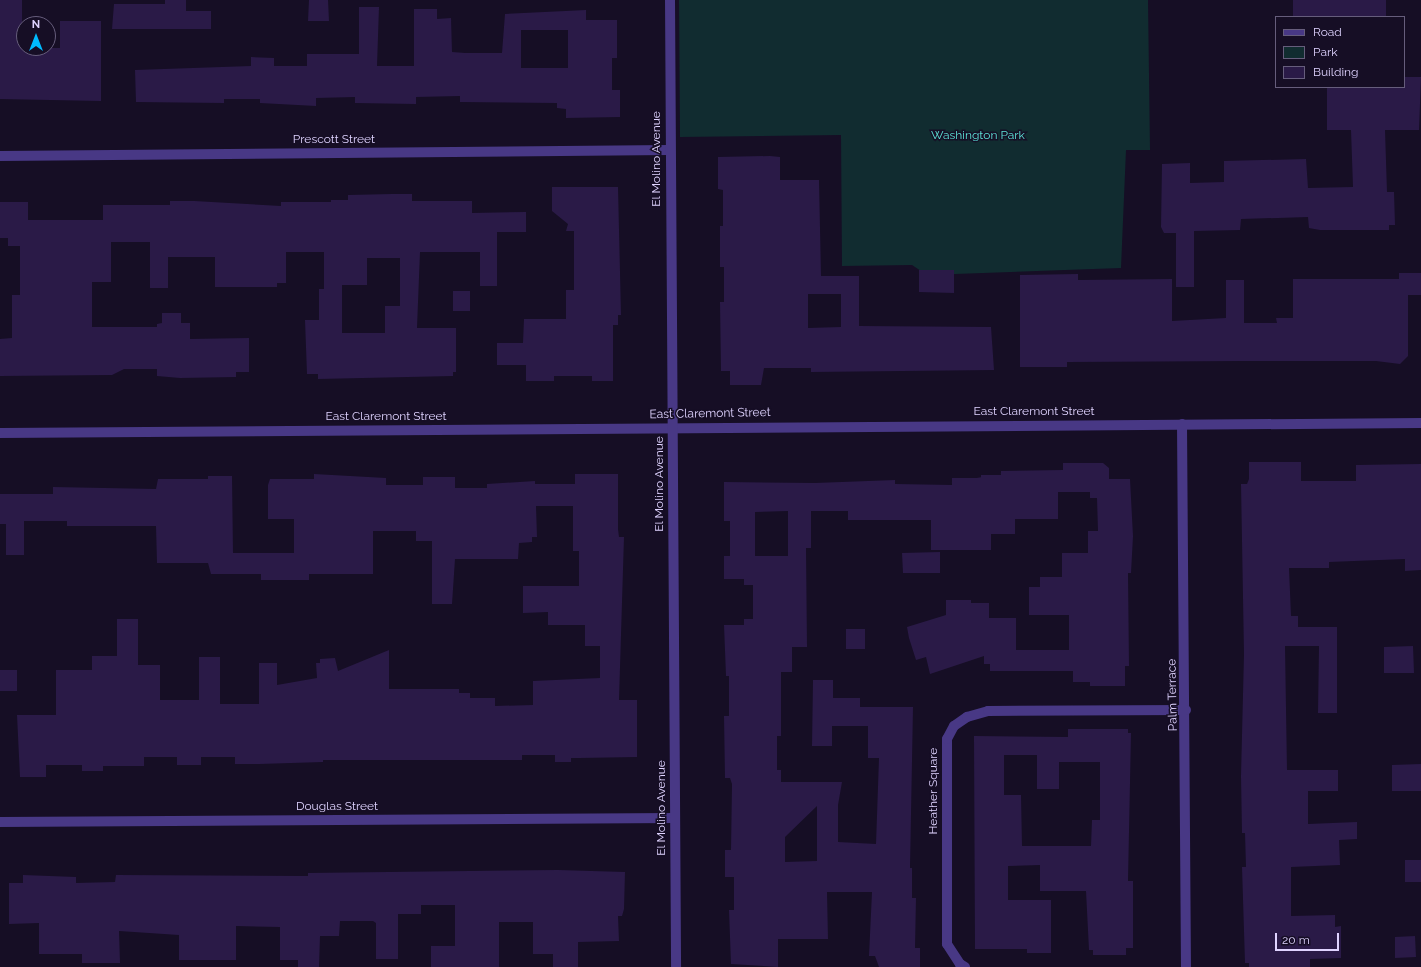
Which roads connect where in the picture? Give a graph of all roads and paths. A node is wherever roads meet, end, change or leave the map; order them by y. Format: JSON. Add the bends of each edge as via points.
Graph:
{"nodes":[{"id":1,"x":670,"y":0,"type":"edge"},
{"id":2,"x":669,"y":150,"type":"junction"},
{"id":3,"x":0,"y":156,"type":"edge"},
{"id":4,"x":1182,"y":424,"type":"junction"},
{"id":5,"x":1421,"y":424,"type":"edge"},
{"id":6,"x":672,"y":427,"type":"junction"},
{"id":7,"x":0,"y":433,"type":"edge"},
{"id":8,"x":1186,"y":710,"type":"junction"},
{"id":9,"x":675,"y":818,"type":"junction"},
{"id":10,"x":0,"y":822,"type":"edge"},
{"id":11,"x":676,"y":967,"type":"edge"},
{"id":12,"x":965,"y":967,"type":"edge"},
{"id":13,"x":1186,"y":967,"type":"edge"}],
"edges":[{"from":1,"to":2,"type":"street","name":"El Molino Avenue"},
{"from":2,"to":3,"type":"street","name":"Prescott Street"},
{"from":2,"to":6,"type":"street","name":"El Molino Avenue"},
{"from":4,"to":5,"type":"street","name":"East Claremont Street"},
{"from":4,"to":6,"type":"street","name":"East Claremont Street"},
{"from":4,"to":8,"type":"street","name":"Palm Terrace"},
{"from":6,"to":7,"type":"street","name":"East Claremont Street"},
{"from":6,"to":9,"type":"street","name":"El Molino Avenue"},
{"from":8,"to":12,"type":"street","name":"Heather Square","via":[[988,711],[967,717],[954,726],[947,739],[947,944],[960,964]]},
{"from":8,"to":13,"type":"street","name":"Palm Terrace"},
{"from":9,"to":10,"type":"street","name":"Douglas Street"},
{"from":9,"to":11,"type":"street","name":"El Molino Avenue"}]}
